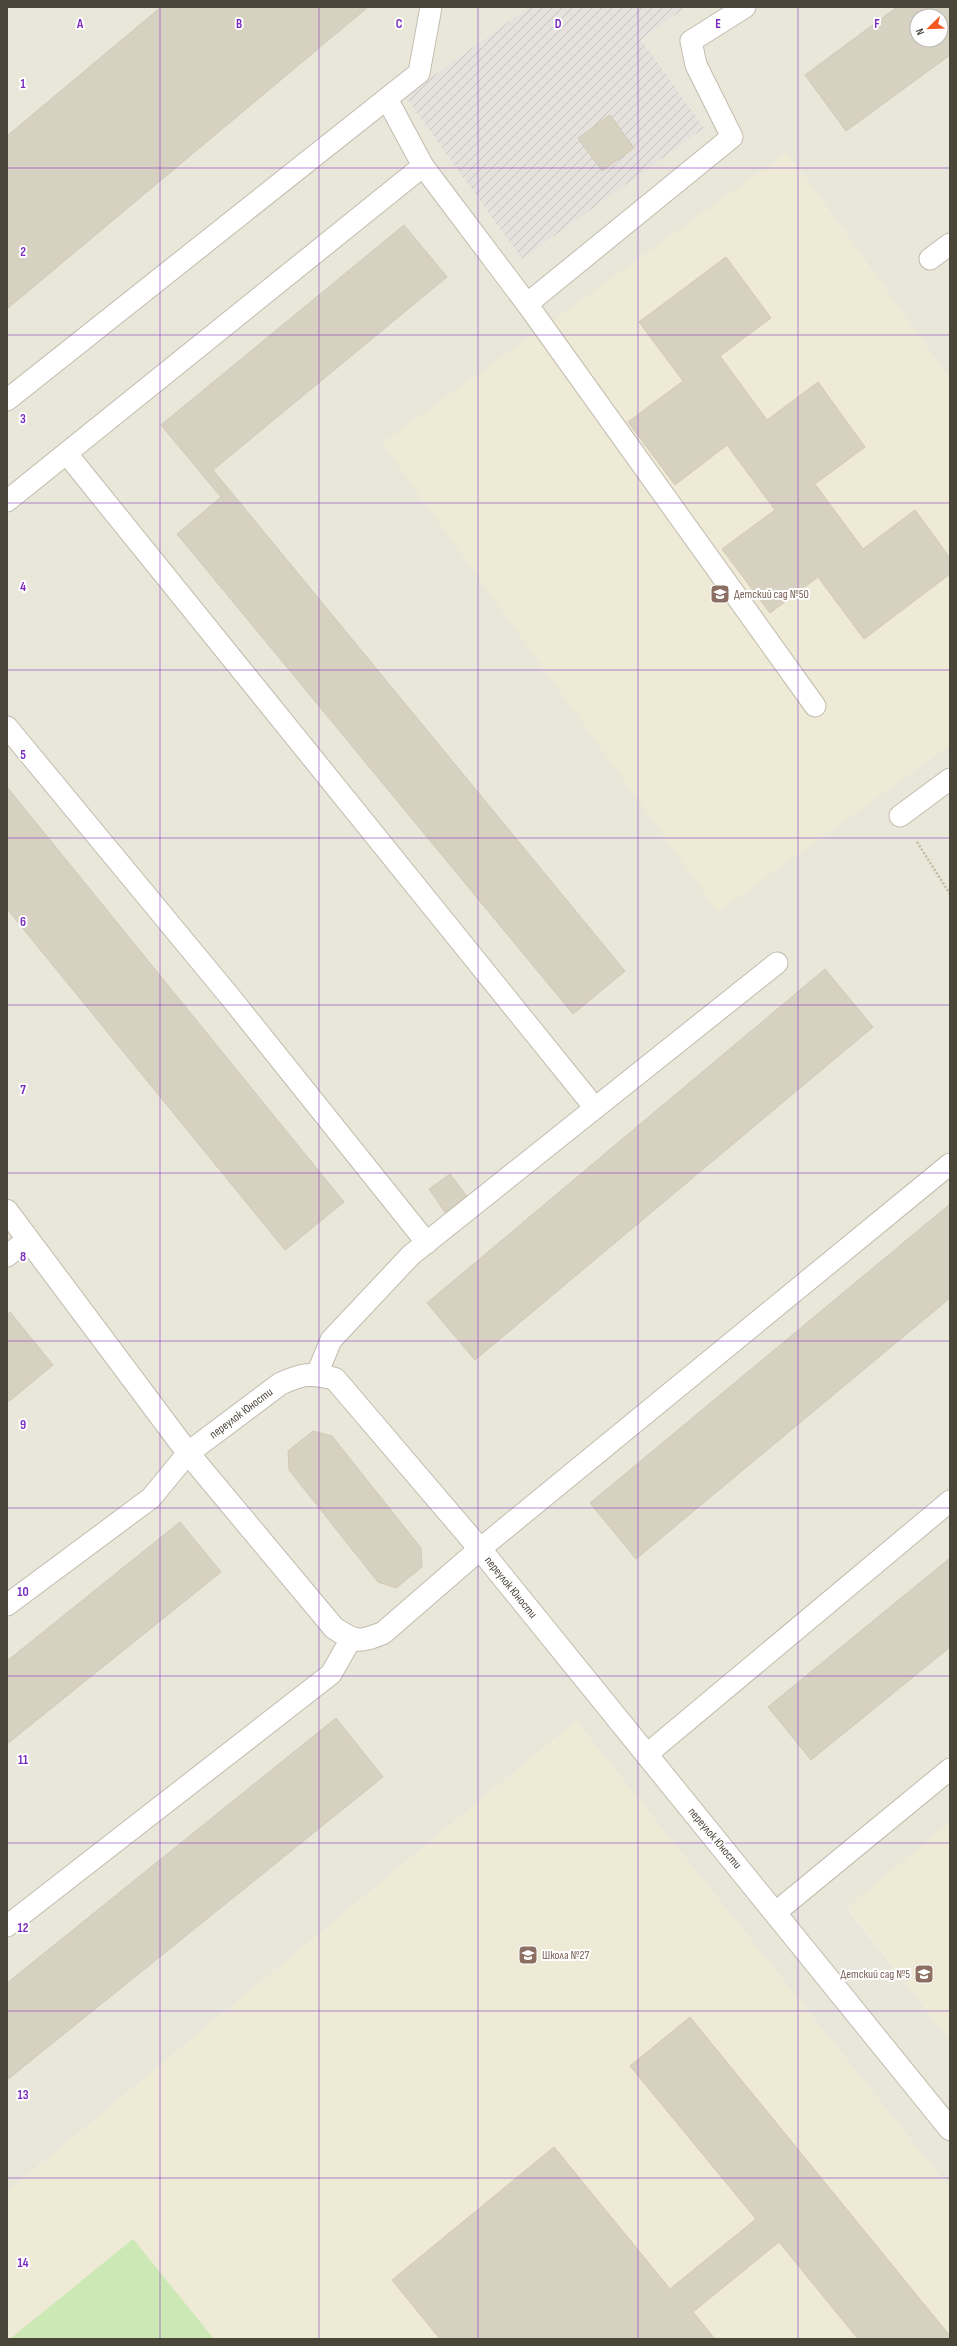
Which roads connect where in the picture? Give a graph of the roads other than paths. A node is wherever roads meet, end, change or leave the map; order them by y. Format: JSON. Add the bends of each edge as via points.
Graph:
{"nodes":[{"id":1,"x":431,"y":7,"type":"edge"},
{"id":2,"x":745,"y":7,"type":"edge"},
{"id":3,"x":388,"y":99,"type":"junction"},
{"id":4,"x":423,"y":166,"type":"junction"},
{"id":5,"x":950,"y":244,"type":"edge"},
{"id":6,"x":930,"y":259,"type":"dead end"},
{"id":7,"x":527,"y":304,"type":"junction"},
{"id":8,"x":7,"y":400,"type":"edge"},
{"id":9,"x":67,"y":454,"type":"junction"},
{"id":10,"x":7,"y":501,"type":"edge"},
{"id":11,"x":815,"y":706,"type":"dead end"},
{"id":12,"x":7,"y":726,"type":"edge"},
{"id":13,"x":950,"y":779,"type":"edge"},
{"id":14,"x":900,"y":816,"type":"road end"},
{"id":15,"x":777,"y":963,"type":"dead end"},
{"id":16,"x":595,"y":1108,"type":"junction"},
{"id":17,"x":950,"y":1164,"type":"edge"},
{"id":18,"x":7,"y":1211,"type":"edge"},
{"id":19,"x":28,"y":1239,"type":"junction"},
{"id":20,"x":427,"y":1243,"type":"junction"},
{"id":21,"x":7,"y":1256,"type":"edge"},
{"id":22,"x":317,"y":1374,"type":"junction"},
{"id":23,"x":188,"y":1453,"type":"junction"},
{"id":24,"x":950,"y":1501,"type":"edge"},
{"id":25,"x":480,"y":1549,"type":"junction"},
{"id":26,"x":7,"y":1606,"type":"edge"},
{"id":27,"x":351,"y":1638,"type":"junction"},
{"id":28,"x":646,"y":1755,"type":"junction"},
{"id":29,"x":950,"y":1769,"type":"edge"},
{"id":30,"x":776,"y":1912,"type":"junction"},
{"id":31,"x":7,"y":1926,"type":"edge"},
{"id":32,"x":950,"y":2129,"type":"edge"}],
"edges":[{"from":1,"to":3,"type":"lane","via":[[419,74]]},
{"from":2,"to":7,"type":"lane","via":[[691,42],[696,65],[732,137]]},
{"from":3,"to":4,"type":"lane"},
{"from":3,"to":8,"type":"lane"},
{"from":4,"to":7,"type":"lane"},
{"from":4,"to":9,"type":"lane"},
{"from":5,"to":6,"type":"lane"},
{"from":7,"to":11,"type":"lane"},
{"from":9,"to":10,"type":"lane"},
{"from":9,"to":16,"type":"lane"},
{"from":12,"to":20,"type":"lane","via":[[231,998]]},
{"from":13,"to":14,"type":"lane"},
{"from":15,"to":16,"type":"lane"},
{"from":16,"to":20,"type":"lane"},
{"from":17,"to":25,"type":"lane"},
{"from":18,"to":19,"type":"street"},
{"from":19,"to":21,"type":"lane"},
{"from":19,"to":23,"type":"street"},
{"from":20,"to":22,"type":"lane","via":[[410,1255],[330,1340]]},
{"from":22,"to":23,"type":"street","name":"переулок Юности","via":[[296,1376],[280,1384]]},
{"from":22,"to":25,"type":"street","name":"переулок Юности","via":[[335,1379]]},
{"from":23,"to":26,"type":"lane","via":[[151,1498]]},
{"from":23,"to":27,"type":"street","via":[[334,1628]]},
{"from":24,"to":28,"type":"lane"},
{"from":25,"to":27,"type":"street","name":"переулок Юности","via":[[383,1633],[364,1640]]},
{"from":25,"to":28,"type":"street","name":"переулок Юности"},
{"from":27,"to":31,"type":"lane","via":[[331,1674]]},
{"from":28,"to":30,"type":"street","name":"переулок Юности"},
{"from":29,"to":30,"type":"lane"},
{"from":30,"to":32,"type":"street","name":"переулок Юности"}]}
